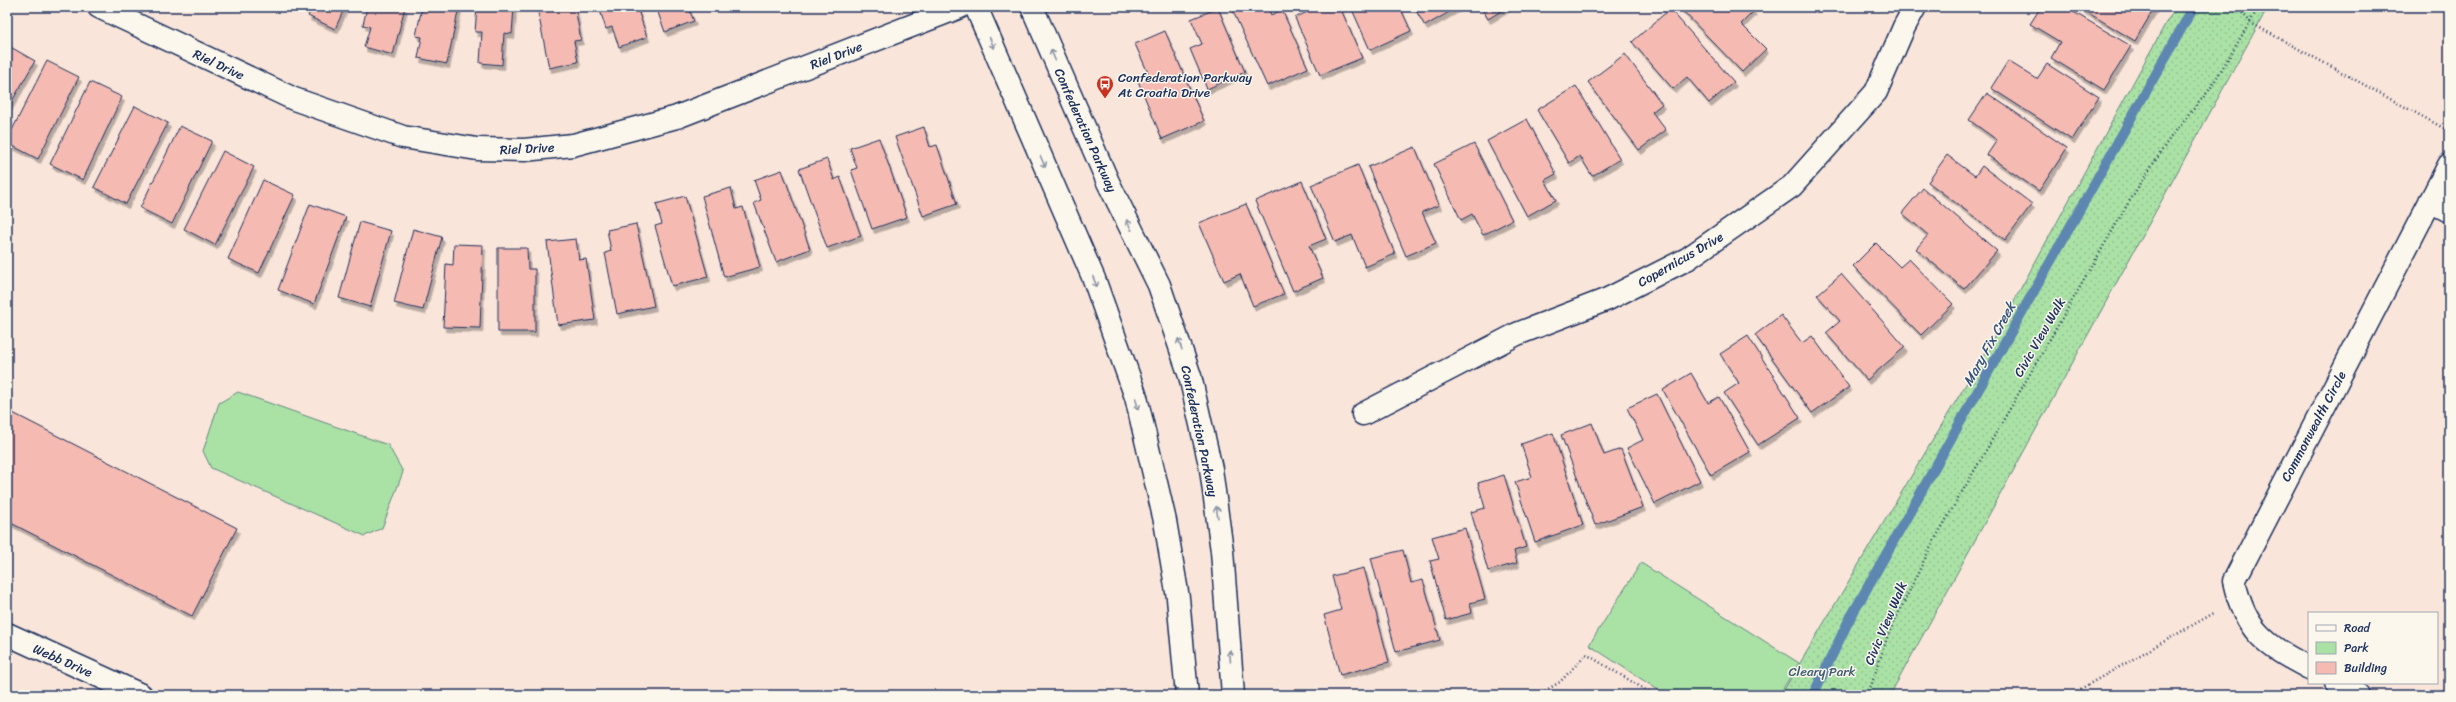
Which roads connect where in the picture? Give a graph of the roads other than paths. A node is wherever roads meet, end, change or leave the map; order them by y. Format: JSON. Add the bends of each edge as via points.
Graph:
{"nodes":[{"id":1,"x":99,"y":7,"type":"edge"},
{"id":2,"x":960,"y":7,"type":"edge"},
{"id":3,"x":976,"y":7,"type":"edge"},
{"id":4,"x":1032,"y":7,"type":"edge"},
{"id":5,"x":1915,"y":7,"type":"edge"},
{"id":6,"x":2449,"y":165,"type":"edge"},
{"id":7,"x":2440,"y":206,"type":"edge"},
{"id":8,"x":1363,"y":414,"type":"dead end"},
{"id":9,"x":7,"y":634,"type":"edge"},
{"id":10,"x":2308,"y":667,"type":"edge"},
{"id":11,"x":2338,"y":684,"type":"edge"},
{"id":12,"x":141,"y":695,"type":"edge"},
{"id":13,"x":1187,"y":695,"type":"edge"},
{"id":14,"x":1233,"y":695,"type":"edge"},
{"id":15,"x":2358,"y":695,"type":"edge"}],
"edges":[{"from":1,"to":2,"type":"street","name":"Riel Drive","via":[[294,99],[403,137],[477,149],[524,150],[573,145],[677,117]]},
{"from":3,"to":13,"type":"street","one_way":true,"via":[[1094,279],[1136,397],[1165,521],[1175,582]]},
{"from":14,"to":4,"type":"street","name":"Confederation Parkway","one_way":true,"via":[[1222,550],[1211,469],[1190,376],[1159,285],[1108,182]]},
{"from":5,"to":8,"type":"street","name":"Copernicus Drive","via":[[1876,92],[1792,186],[1687,259],[1608,299],[1517,334]]},
{"from":6,"to":7,"type":"street","name":"Commonwealth Circle"},
{"from":7,"to":10,"type":"street","name":"Commonwealth Circle","via":[[2248,550],[2234,581],[2238,599],[2250,625],[2272,646]]},
{"from":9,"to":12,"type":"street","name":"Webb Drive"},
{"from":11,"to":15,"type":"street"}]}
